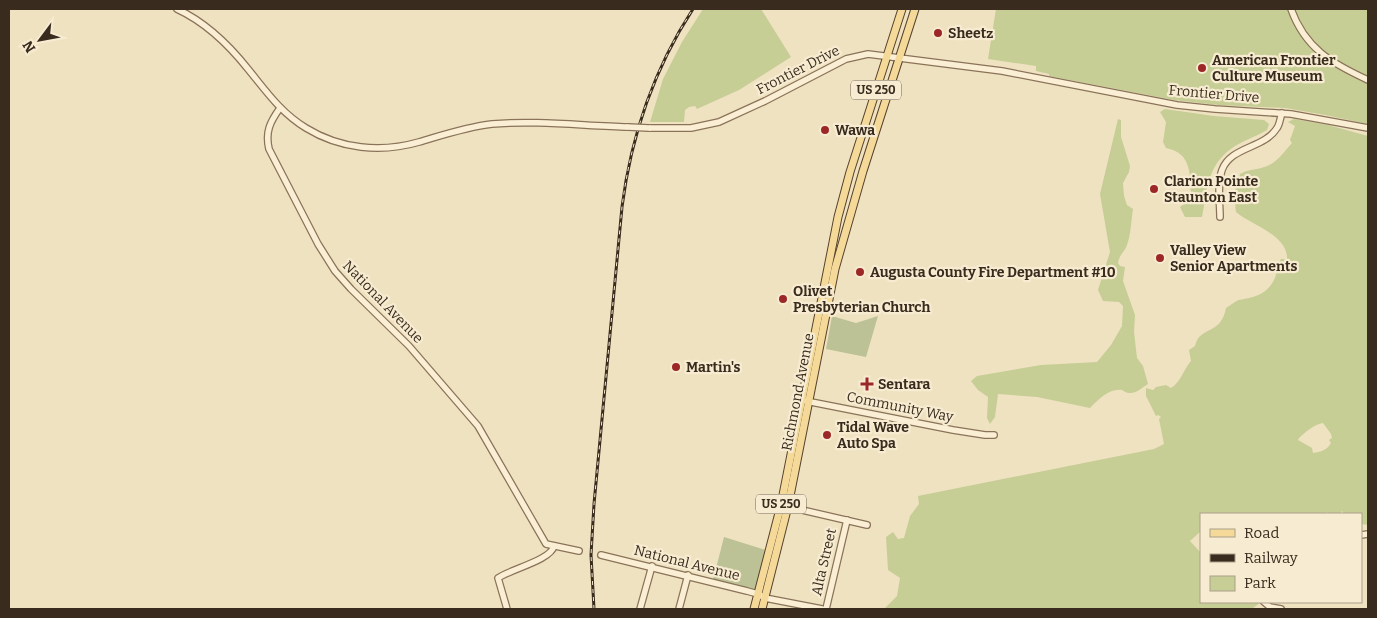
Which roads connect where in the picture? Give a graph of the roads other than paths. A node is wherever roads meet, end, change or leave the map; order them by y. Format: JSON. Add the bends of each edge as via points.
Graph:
{"nodes":[{"id":1,"x":177,"y":9,"type":"edge"},
{"id":2,"x":902,"y":9,"type":"edge"},
{"id":3,"x":915,"y":9,"type":"edge"},
{"id":4,"x":1290,"y":9,"type":"edge"},
{"id":5,"x":886,"y":56,"type":"junction"},
{"id":6,"x":899,"y":58,"type":"junction"},
{"id":7,"x":1368,"y":80,"type":"edge"},
{"id":8,"x":280,"y":108,"type":"junction"},
{"id":9,"x":1282,"y":113,"type":"junction"},
{"id":10,"x":1368,"y":128,"type":"edge"},
{"id":11,"x":1220,"y":217,"type":"dead end"},
{"id":12,"x":806,"y":400,"type":"junction"},
{"id":13,"x":994,"y":435,"type":"dead end"},
{"id":14,"x":785,"y":505,"type":"junction"},
{"id":15,"x":847,"y":520,"type":"junction"},
{"id":16,"x":867,"y":525,"type":"dead end"},
{"id":17,"x":554,"y":546,"type":"junction"},
{"id":18,"x":579,"y":551,"type":"dead end"},
{"id":19,"x":601,"y":555,"type":"dead end"},
{"id":20,"x":652,"y":566,"type":"junction"},
{"id":21,"x":688,"y":575,"type":"junction"},
{"id":22,"x":758,"y":594,"type":"junction"},
{"id":23,"x":765,"y":598,"type":"junction"},
{"id":24,"x":1265,"y":603,"type":"edge"},
{"id":25,"x":507,"y":609,"type":"edge"},
{"id":26,"x":640,"y":609,"type":"edge"},
{"id":27,"x":679,"y":609,"type":"edge"},
{"id":28,"x":754,"y":609,"type":"edge"},
{"id":29,"x":762,"y":609,"type":"edge"},
{"id":30,"x":824,"y":609,"type":"edge"},
{"id":31,"x":1281,"y":609,"type":"edge"}],
"edges":[{"from":1,"to":8,"type":"street","via":[[201,23],[228,46]]},
{"from":2,"to":5,"type":"main road","name":"Richmond Avenue","number":"US 250"},
{"from":3,"to":6,"type":"main road","name":"Richmond Avenue","number":"US 250"},
{"from":4,"to":7,"type":"street","via":[[1316,50]]},
{"from":5,"to":6,"type":"street","name":"Frontier Drive"},
{"from":5,"to":8,"type":"street","name":"Frontier Drive","bridge":true,"via":[[864,55],[846,59],[772,98],[715,123],[684,129],[494,124],[458,130],[402,146],[372,148],[346,145],[323,137],[299,124]]},
{"from":5,"to":12,"type":"main road","name":"Richmond Avenue","number":"US 250","via":[[838,217]]},
{"from":6,"to":9,"type":"street","name":"Frontier Drive","via":[[1002,71],[1190,107]]},
{"from":6,"to":12,"type":"main road","name":"Richmond Avenue","number":"US 250","via":[[840,252]]},
{"from":8,"to":17,"type":"street","name":"National Avenue","via":[[268,127],[269,149],[326,259],[346,285],[409,346],[478,426],[546,544]]},
{"from":9,"to":10,"type":"street","name":"Frontier Drive"},
{"from":9,"to":11,"type":"street","via":[[1276,129],[1263,140],[1229,158],[1220,179]]},
{"from":12,"to":13,"type":"street","name":"Community Way"},
{"from":12,"to":14,"type":"main road","name":"Richmond Avenue","number":"US 250"},
{"from":14,"to":15,"type":"street"},
{"from":14,"to":22,"type":"main road","name":"Richmond Avenue","number":"US 250"},
{"from":14,"to":23,"type":"main road","name":"Richmond Avenue","number":"US 250"},
{"from":15,"to":16,"type":"street"},
{"from":15,"to":30,"type":"street","name":"Alta Street"},
{"from":17,"to":18,"type":"street"},
{"from":17,"to":25,"type":"street","via":[[546,556],[498,578]]},
{"from":19,"to":20,"type":"street","name":"National Avenue"},
{"from":20,"to":21,"type":"street","name":"National Avenue"},
{"from":20,"to":26,"type":"street"},
{"from":21,"to":22,"type":"street","name":"National Avenue"},
{"from":21,"to":27,"type":"street"},
{"from":22,"to":23,"type":"street","name":"National Avenue"},
{"from":22,"to":28,"type":"main road","name":"Richmond Avenue","number":"US 250"},
{"from":23,"to":29,"type":"main road","name":"Richmond Avenue","number":"US 250"},
{"from":23,"to":30,"type":"street","name":"National Avenue"},
{"from":24,"to":31,"type":"street"}]}
